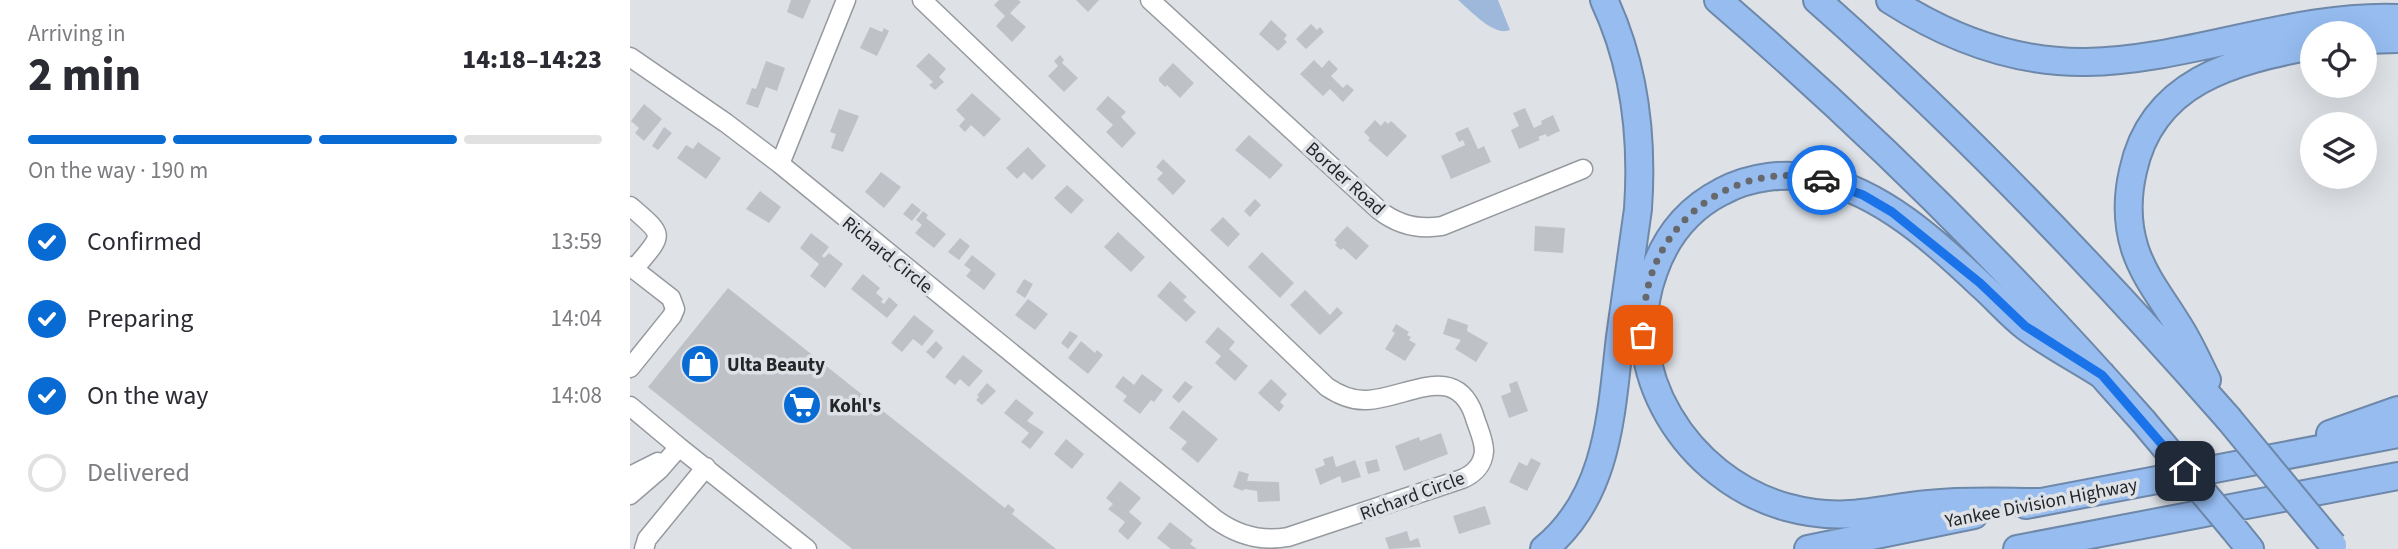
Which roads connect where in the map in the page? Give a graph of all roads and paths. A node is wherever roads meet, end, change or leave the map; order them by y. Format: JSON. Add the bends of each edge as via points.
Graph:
{"nodes":[{"id":1,"x":846,"y":0,"type":"edge"},
{"id":2,"x":922,"y":0,"type":"edge"},
{"id":3,"x":1150,"y":0,"type":"edge"},
{"id":4,"x":1604,"y":0,"type":"edge"},
{"id":5,"x":1718,"y":0,"type":"edge"},
{"id":6,"x":1817,"y":0,"type":"edge"},
{"id":7,"x":1890,"y":0,"type":"edge"},
{"id":8,"x":2398,"y":18,"type":"edge"},
{"id":9,"x":2398,"y":39,"type":"edge"},
{"id":10,"x":2377,"y":40,"type":"edge"},
{"id":11,"x":2300,"y":49,"type":"edge"},
{"id":12,"x":630,"y":57,"type":"edge"},
{"id":13,"x":780,"y":164,"type":"junction"},
{"id":14,"x":1583,"y":169,"type":"dead end"},
{"id":15,"x":630,"y":206,"type":"edge"},
{"id":16,"x":632,"y":267,"type":"edge"},
{"id":17,"x":630,"y":368,"type":"edge"},
{"id":18,"x":2102,"y":375,"type":"junction"},
{"id":19,"x":630,"y":406,"type":"edge"},
{"id":20,"x":2398,"y":410,"type":"edge"},
{"id":21,"x":2228,"y":418,"type":"junction"},
{"id":22,"x":2398,"y":434,"type":"edge"},
{"id":23,"x":675,"y":451,"type":"junction"},
{"id":24,"x":2249,"y":462,"type":"junction"},
{"id":25,"x":706,"y":467,"type":"junction"},
{"id":26,"x":630,"y":476,"type":"edge"},
{"id":27,"x":2397,"y":477,"type":"edge"},
{"id":28,"x":630,"y":495,"type":"edge"},
{"id":29,"x":2041,"y":502,"type":"junction"},
{"id":30,"x":2193,"y":516,"type":"junction"},
{"id":31,"x":2238,"y":538,"type":"edge"},
{"id":32,"x":2334,"y":547,"type":"edge"},
{"id":33,"x":644,"y":549,"type":"edge"},
{"id":34,"x":807,"y":549,"type":"edge"},
{"id":35,"x":1544,"y":549,"type":"edge"},
{"id":36,"x":1808,"y":549,"type":"edge"},
{"id":37,"x":2017,"y":549,"type":"edge"},
{"id":38,"x":2119,"y":549,"type":"edge"},
{"id":39,"x":2250,"y":549,"type":"edge"}],
"edges":[{"from":1,"to":13,"type":"street"},
{"from":2,"to":13,"type":"street","name":"Richard Circle","via":[[1327,387],[1344,397],[1367,400],[1446,385],[1460,391],[1483,443],[1476,470],[1462,479],[1288,537],[1258,538],[1235,531]]},
{"from":3,"to":14,"type":"street","name":"Border Road","via":[[1379,210],[1404,224],[1442,226]]},
{"from":4,"to":35,"type":"highway","via":[[1620,40],[1636,107],[1638,208],[1606,445],[1579,509]]},
{"from":5,"to":18,"type":"highway","via":[[1904,170]]},
{"from":6,"to":21,"type":"highway","via":[[2031,204]]},
{"from":7,"to":8,"type":"highway","via":[[1978,45],[2066,62],[2129,58],[2339,21]]},
{"from":9,"to":10,"type":"highway"},
{"from":11,"to":21,"type":"highway","via":[[2239,63],[2185,89],[2148,129],[2132,173],[2129,219],[2136,250],[2150,284],[2179,326]]},
{"from":12,"to":13,"type":"street","name":"Richard Circle"},
{"from":15,"to":16,"type":"street","via":[[658,235],[657,242]]},
{"from":16,"to":17,"type":"street","via":[[672,300],[675,309]]},
{"from":18,"to":29,"type":"highway","via":[[2025,326],[1892,212],[1855,191],[1817,178],[1766,177],[1728,188],[1687,216],[1658,259],[1646,296],[1643,335],[1657,394],[1684,438],[1733,483],[1785,507],[1838,516],[1930,504]]},
{"from":18,"to":31,"type":"highway","bridge":true},
{"from":19,"to":23,"type":"street"},
{"from":20,"to":24,"type":"highway"},
{"from":21,"to":32,"type":"highway","bridge":true},
{"from":22,"to":24,"type":"highway","name":"Yankee Division Highway"},
{"from":23,"to":25,"type":"street"},
{"from":23,"to":26,"type":"street"},
{"from":23,"to":28,"type":"street"},
{"from":24,"to":29,"type":"highway","name":"Yankee Division Highway"},
{"from":25,"to":33,"type":"street","via":[[647,539]]},
{"from":25,"to":34,"type":"street"},
{"from":27,"to":30,"type":"highway"},
{"from":29,"to":36,"type":"highway","name":"Yankee Division Highway"},
{"from":30,"to":37,"type":"highway"},
{"from":30,"to":38,"type":"highway"},
{"from":31,"to":39,"type":"highway"}]}
